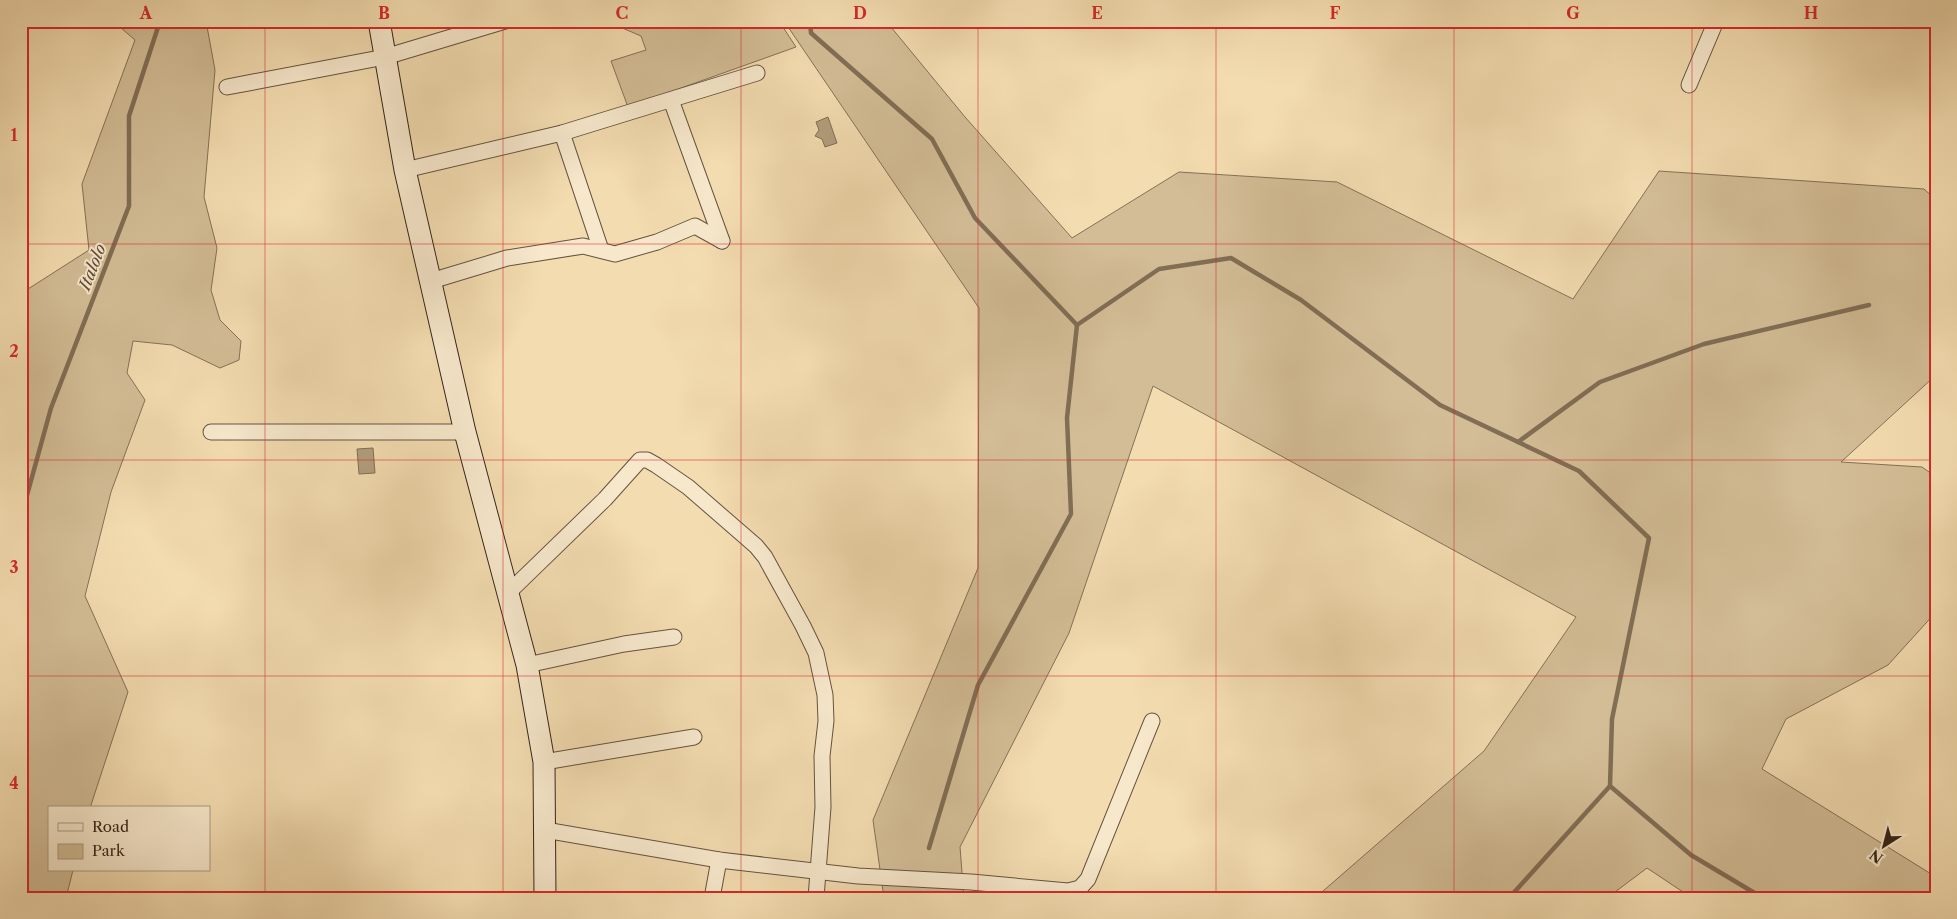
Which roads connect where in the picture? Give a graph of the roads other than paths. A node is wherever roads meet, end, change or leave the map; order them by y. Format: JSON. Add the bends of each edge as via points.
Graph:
{"nodes":[{"id":1,"x":379,"y":21,"type":"edge"},
{"id":2,"x":505,"y":21,"type":"edge"},
{"id":3,"x":1716,"y":21,"type":"edge"},
{"id":4,"x":385,"y":57,"type":"junction"},
{"id":5,"x":756,"y":73,"type":"dead end"},
{"id":6,"x":1689,"y":85,"type":"dead end"},
{"id":7,"x":228,"y":87,"type":"dead end"},
{"id":8,"x":671,"y":100,"type":"junction"},
{"id":9,"x":562,"y":133,"type":"junction"},
{"id":10,"x":405,"y":170,"type":"junction"},
{"id":11,"x":601,"y":250,"type":"junction"},
{"id":12,"x":431,"y":281,"type":"junction"},
{"id":13,"x":211,"y":432,"type":"dead end"},
{"id":14,"x":465,"y":432,"type":"junction"},
{"id":15,"x":507,"y":594,"type":"junction"},
{"id":16,"x":674,"y":638,"type":"dead end"},
{"id":17,"x":527,"y":665,"type":"junction"},
{"id":18,"x":1152,"y":721,"type":"dead end"},
{"id":19,"x":694,"y":737,"type":"dead end"},
{"id":20,"x":544,"y":762,"type":"junction"},
{"id":21,"x":545,"y":830,"type":"junction"},
{"id":22,"x":719,"y":860,"type":"junction"},
{"id":23,"x":819,"y":871,"type":"junction"},
{"id":24,"x":545,"y":898,"type":"edge"},
{"id":25,"x":712,"y":898,"type":"edge"},
{"id":26,"x":816,"y":898,"type":"edge"}],
"edges":[{"from":1,"to":4,"type":"street"},
{"from":2,"to":4,"type":"street"},
{"from":3,"to":6,"type":"street"},
{"from":4,"to":7,"type":"street"},
{"from":4,"to":10,"type":"street"},
{"from":5,"to":8,"type":"street"},
{"from":8,"to":9,"type":"street"},
{"from":8,"to":11,"type":"street","via":[[722,241],[695,226],[657,242],[615,254]]},
{"from":9,"to":10,"type":"street"},
{"from":9,"to":11,"type":"street"},
{"from":10,"to":12,"type":"street"},
{"from":11,"to":12,"type":"street","via":[[583,246],[507,258]]},
{"from":12,"to":14,"type":"street"},
{"from":13,"to":14,"type":"street"},
{"from":14,"to":15,"type":"street"},
{"from":15,"to":17,"type":"street"},
{"from":15,"to":23,"type":"street","via":[[640,460],[656,465],[745,535],[766,557],[816,653],[822,677],[826,721]]},
{"from":16,"to":17,"type":"street","via":[[624,644]]},
{"from":17,"to":20,"type":"street"},
{"from":18,"to":23,"type":"street","via":[[1088,879],[1080,888],[1068,891]]},
{"from":19,"to":20,"type":"street"},
{"from":20,"to":21,"type":"street"},
{"from":21,"to":22,"type":"street"},
{"from":21,"to":24,"type":"street"},
{"from":22,"to":23,"type":"street"},
{"from":22,"to":25,"type":"street"},
{"from":23,"to":26,"type":"street"}]}
